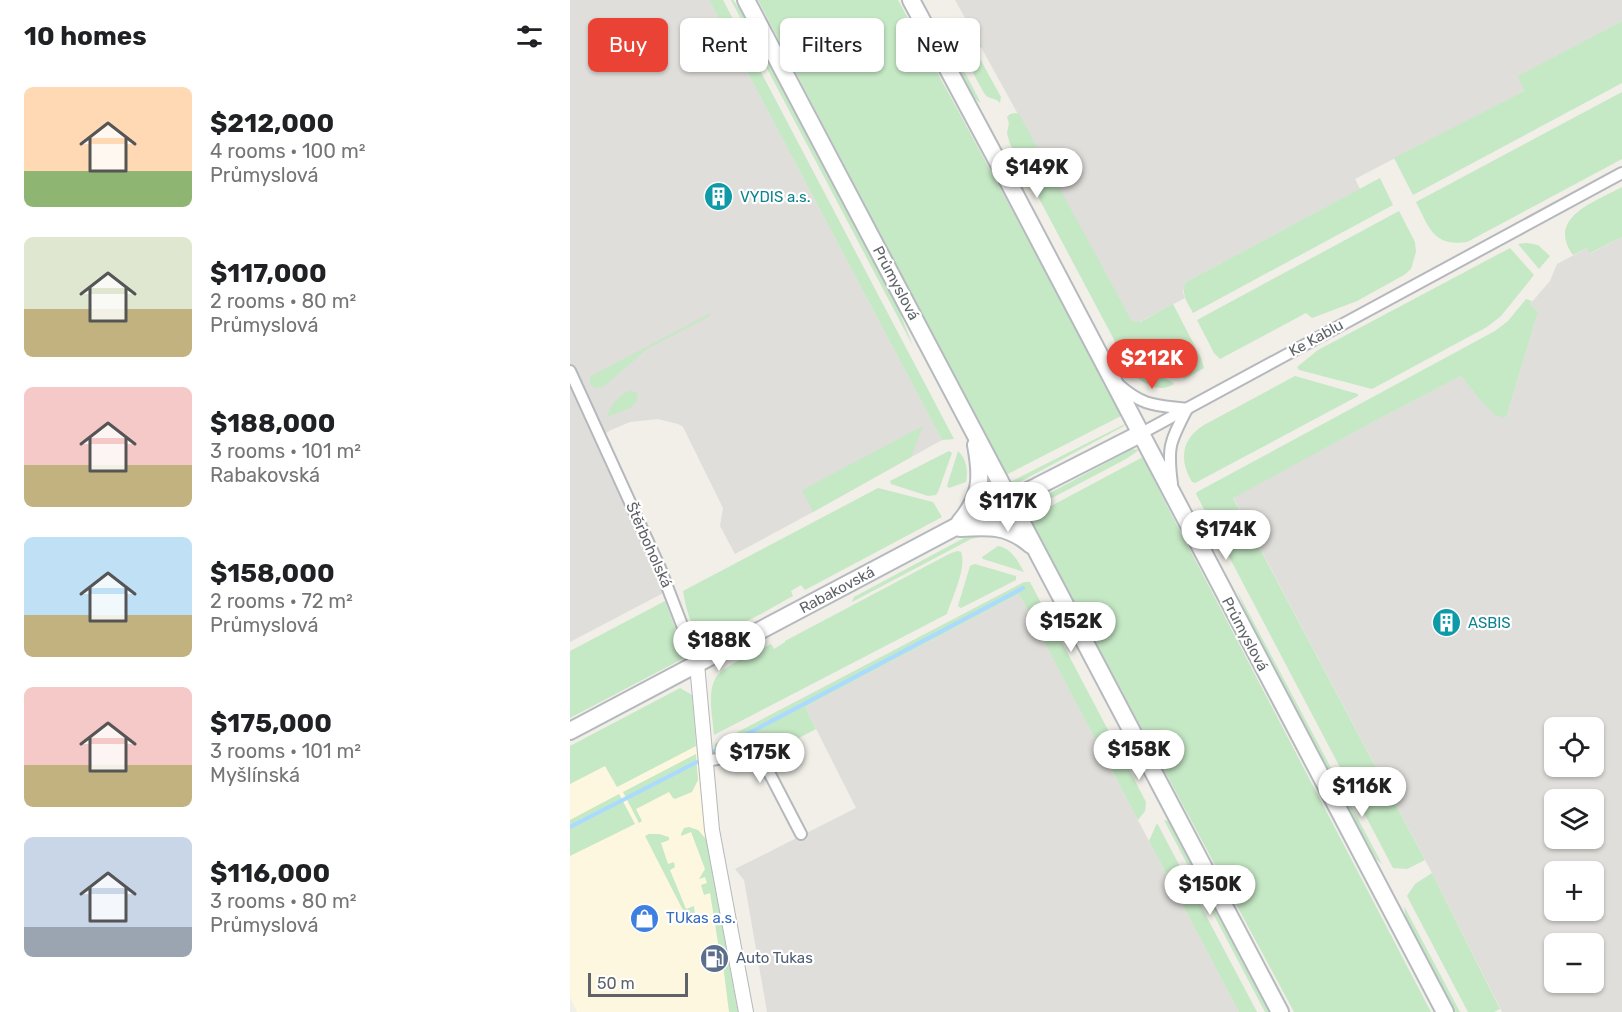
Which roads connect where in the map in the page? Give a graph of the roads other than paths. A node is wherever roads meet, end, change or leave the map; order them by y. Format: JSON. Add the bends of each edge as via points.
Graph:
{"nodes":[{"id":1,"x":747,"y":0,"type":"edge"},
{"id":2,"x":911,"y":0,"type":"edge"},
{"id":3,"x":1622,"y":173,"type":"edge"},
{"id":4,"x":570,"y":371,"type":"edge"},
{"id":5,"x":1112,"y":379,"type":"junction"},
{"id":6,"x":1187,"y":409,"type":"junction"},
{"id":7,"x":974,"y":431,"type":"junction"},
{"id":8,"x":1140,"y":434,"type":"junction"},
{"id":9,"x":1009,"y":499,"type":"junction"},
{"id":10,"x":1174,"y":499,"type":"junction"},
{"id":11,"x":953,"y":528,"type":"junction"},
{"id":12,"x":1036,"y":550,"type":"junction"},
{"id":13,"x":697,"y":664,"type":"junction"},
{"id":14,"x":570,"y":731,"type":"edge"},
{"id":15,"x":705,"y":761,"type":"junction"},
{"id":16,"x":801,"y":834,"type":"dead end"},
{"id":17,"x":746,"y":1012,"type":"edge"},
{"id":18,"x":1280,"y":1012,"type":"edge"},
{"id":19,"x":1445,"y":1012,"type":"edge"}],
"edges":[{"from":1,"to":7,"type":"main road","name":"Průmyslová"},
{"from":2,"to":5,"type":"main road","name":"Průmyslová"},
{"from":3,"to":6,"type":"street","name":"Ke Kablu"},
{"from":4,"to":13,"type":"street","name":"Štěrboholská","via":[[660,567]]},
{"from":5,"to":6,"type":"street","via":[[1145,403]]},
{"from":5,"to":8,"type":"main road","name":"Průmyslová"},
{"from":6,"to":8,"type":"street","name":"Ke Kablu"},
{"from":6,"to":10,"type":"street","via":[[1170,443]]},
{"from":7,"to":9,"type":"main road","name":"Průmyslová"},
{"from":7,"to":11,"type":"main road","via":[[979,487],[973,505]]},
{"from":8,"to":9,"type":"main road","name":"Ke Kablu"},
{"from":8,"to":10,"type":"main road","name":"Průmyslová"},
{"from":9,"to":11,"type":"main road","name":"Rabakovská"},
{"from":9,"to":12,"type":"main road","name":"Průmyslová"},
{"from":10,"to":19,"type":"main road","name":"Průmyslová"},
{"from":11,"to":12,"type":"main road","via":[[1003,529]]},
{"from":11,"to":13,"type":"main road","name":"Rabakovská"},
{"from":12,"to":18,"type":"main road","name":"Průmyslová"},
{"from":13,"to":14,"type":"main road","name":"Rabakovská"},
{"from":13,"to":15,"type":"street","name":"Štěrboholská"},
{"from":15,"to":16,"type":"street","via":[[760,755]]},
{"from":15,"to":17,"type":"street","name":"Štěrboholská","via":[[716,855]]}]}
